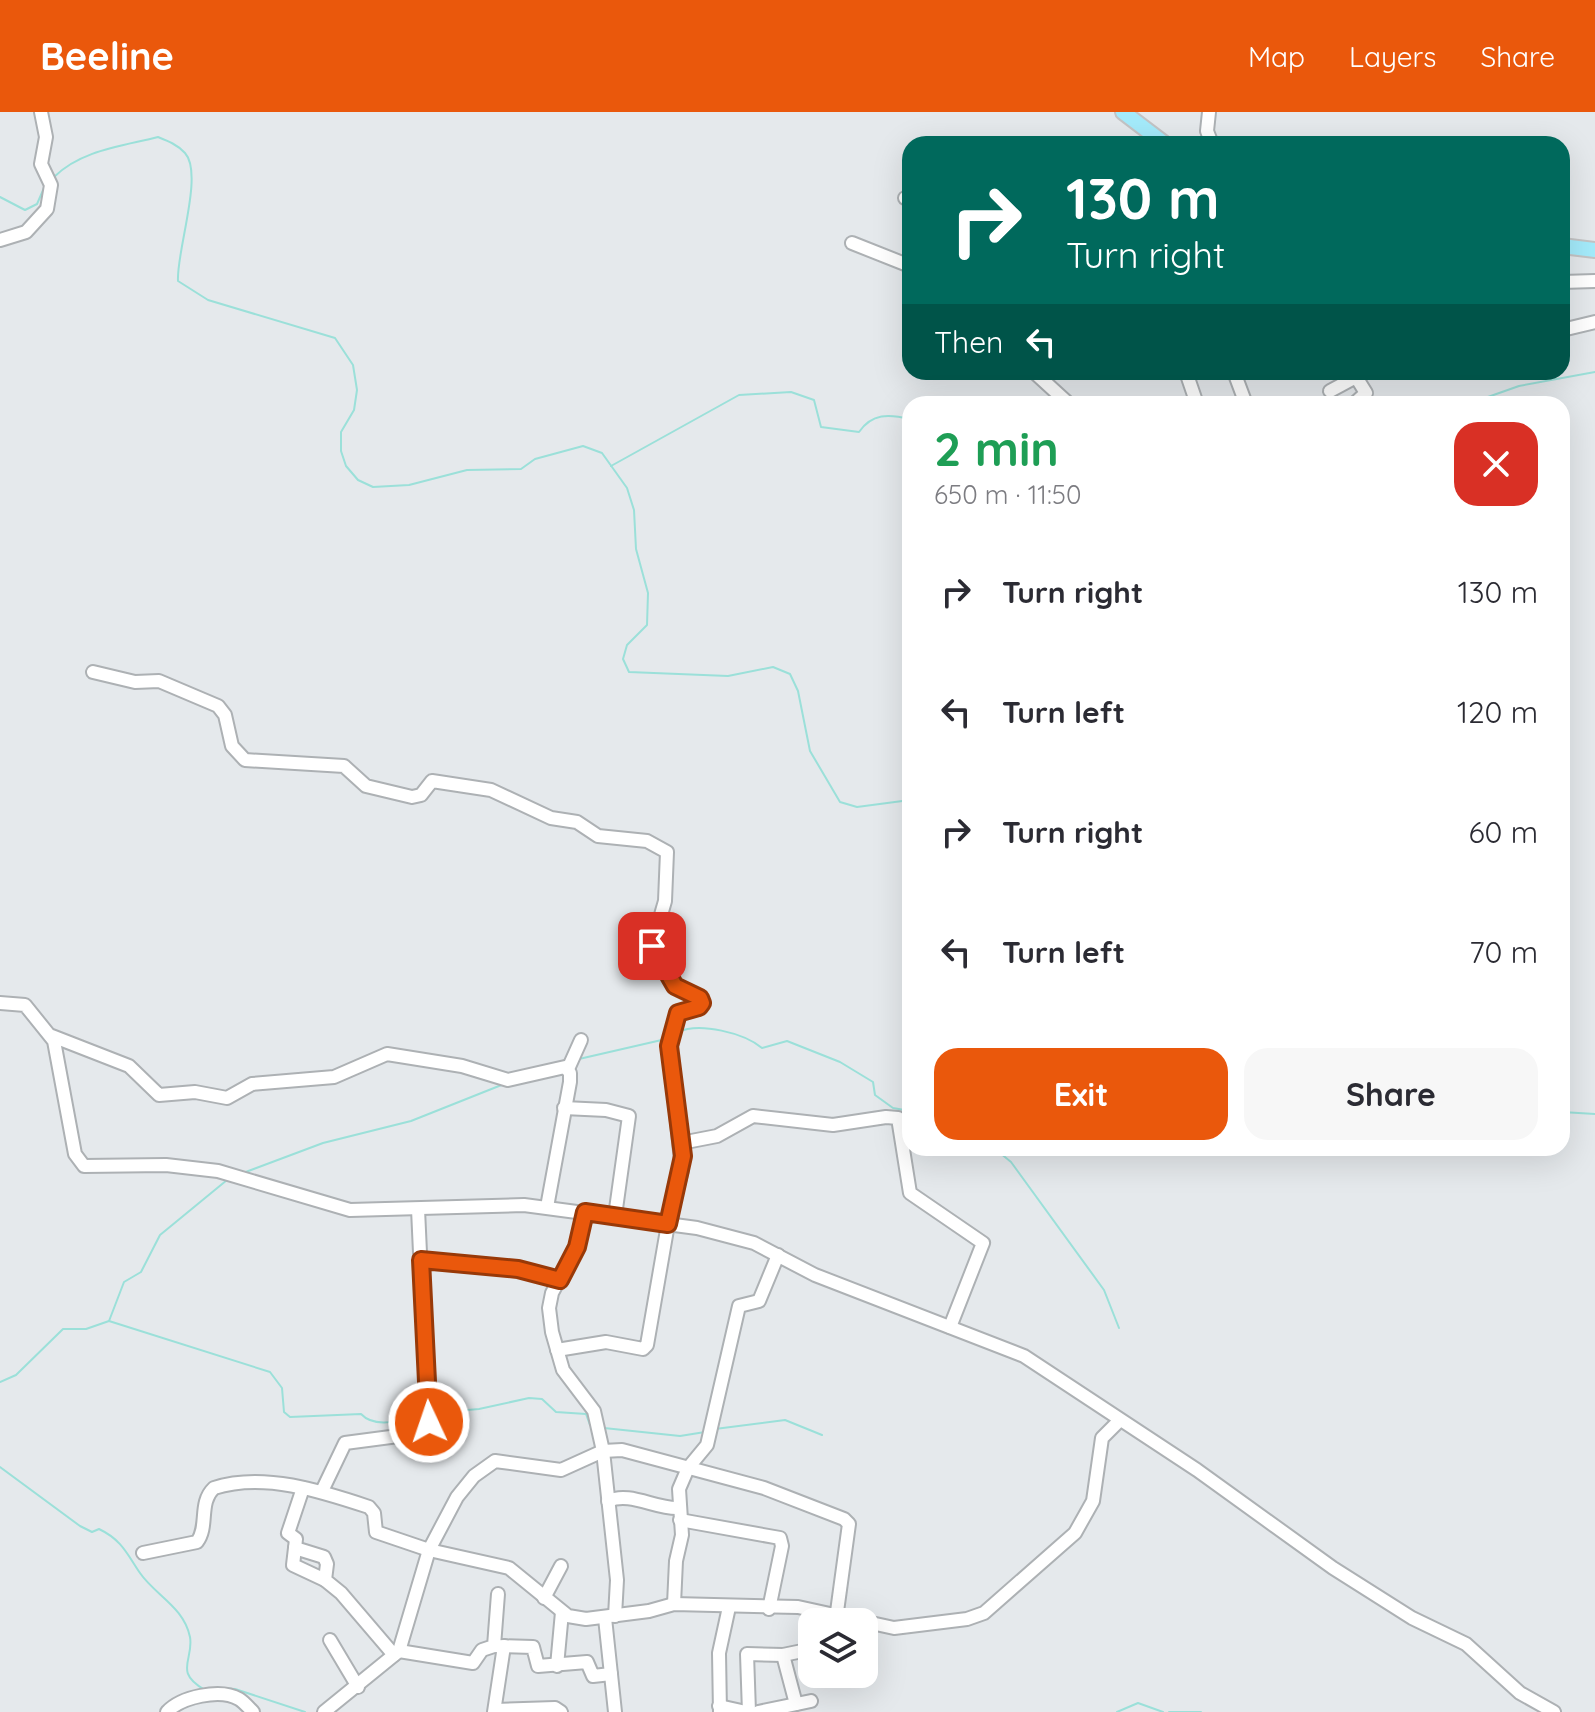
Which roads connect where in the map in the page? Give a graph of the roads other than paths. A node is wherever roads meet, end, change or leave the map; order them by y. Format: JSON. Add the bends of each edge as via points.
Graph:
{"nodes":[{"id":1,"x":41,"y":112,"type":"edge"},
{"id":2,"x":1123,"y":112,"type":"edge"},
{"id":3,"x":1209,"y":112,"type":"edge"},
{"id":4,"x":1154,"y":136,"type":"edge"},
{"id":5,"x":1209,"y":136,"type":"edge"},
{"id":6,"x":0,"y":240,"type":"edge"},
{"id":7,"x":852,"y":243,"type":"dead end"},
{"id":8,"x":1570,"y":247,"type":"edge"},
{"id":9,"x":1595,"y":250,"type":"edge"},
{"id":10,"x":902,"y":263,"type":"edge"},
{"id":11,"x":1595,"y":281,"type":"edge"},
{"id":12,"x":1570,"y":282,"type":"edge"},
{"id":13,"x":1595,"y":322,"type":"edge"},
{"id":14,"x":1570,"y":328,"type":"edge"},
{"id":15,"x":1043,"y":380,"type":"edge"},
{"id":16,"x":1347,"y":380,"type":"edge"},
{"id":17,"x":1330,"y":391,"type":"dead end"},
{"id":18,"x":1060,"y":396,"type":"edge"},
{"id":19,"x":93,"y":672,"type":"dead end"},
{"id":20,"x":0,"y":1003,"type":"edge"},
{"id":21,"x":52,"y":1036,"type":"junction"},
{"id":22,"x":581,"y":1040,"type":"dead end"},
{"id":23,"x":570,"y":1064,"type":"junction"},
{"id":24,"x":564,"y":1108,"type":"junction"},
{"id":25,"x":681,"y":1143,"type":"junction"},
{"id":26,"x":902,"y":1143,"type":"edge"},
{"id":27,"x":904,"y":1156,"type":"edge"},
{"id":28,"x":547,"y":1207,"type":"junction"},
{"id":29,"x":418,"y":1209,"type":"junction"},
{"id":30,"x":585,"y":1212,"type":"junction"},
{"id":31,"x":615,"y":1216,"type":"junction"},
{"id":32,"x":668,"y":1224,"type":"junction"},
{"id":33,"x":778,"y":1255,"type":"junction"},
{"id":34,"x":421,"y":1260,"type":"junction"},
{"id":35,"x":560,"y":1280,"type":"junction"},
{"id":36,"x":950,"y":1327,"type":"junction"},
{"id":37,"x":557,"y":1350,"type":"junction"},
{"id":38,"x":1119,"y":1421,"type":"junction"},
{"id":39,"x":603,"y":1451,"type":"junction"},
{"id":40,"x":688,"y":1468,"type":"junction"},
{"id":41,"x":303,"y":1488,"type":"junction"},
{"id":42,"x":322,"y":1491,"type":"junction"},
{"id":43,"x":608,"y":1501,"type":"junction"},
{"id":44,"x":679,"y":1514,"type":"junction"},
{"id":45,"x":295,"y":1548,"type":"junction"},
{"id":46,"x":429,"y":1550,"type":"junction"},
{"id":47,"x":143,"y":1553,"type":"dead end"},
{"id":48,"x":561,"y":1566,"type":"dead end"},
{"id":49,"x":325,"y":1580,"type":"junction"},
{"id":50,"x":498,"y":1594,"type":"dead end"},
{"id":51,"x":544,"y":1598,"type":"junction"},
{"id":52,"x":674,"y":1604,"type":"junction"},
{"id":53,"x":729,"y":1607,"type":"junction"},
{"id":54,"x":801,"y":1608,"type":"edge"},
{"id":55,"x":837,"y":1608,"type":"edge"},
{"id":56,"x":769,"y":1609,"type":"junction"},
{"id":57,"x":562,"y":1612,"type":"junction"},
{"id":58,"x":610,"y":1617,"type":"junction"},
{"id":59,"x":878,"y":1624,"type":"edge"},
{"id":60,"x":330,"y":1640,"type":"dead end"},
{"id":61,"x":499,"y":1646,"type":"junction"},
{"id":62,"x":798,"y":1652,"type":"edge"},
{"id":63,"x":396,"y":1653,"type":"junction"},
{"id":64,"x":783,"y":1655,"type":"junction"},
{"id":65,"x":745,"y":1662,"type":"junction"},
{"id":66,"x":557,"y":1666,"type":"junction"},
{"id":67,"x":718,"y":1668,"type":"junction"},
{"id":68,"x":611,"y":1674,"type":"junction"},
{"id":69,"x":358,"y":1687,"type":"junction"},
{"id":70,"x":811,"y":1701,"type":"dead end"},
{"id":71,"x":796,"y":1704,"type":"junction"},
{"id":72,"x":720,"y":1709,"type":"edge"},
{"id":73,"x":495,"y":1711,"type":"edge"},
{"id":74,"x":167,"y":1712,"type":"edge"},
{"id":75,"x":253,"y":1712,"type":"edge"},
{"id":76,"x":324,"y":1712,"type":"edge"},
{"id":77,"x":561,"y":1712,"type":"edge"},
{"id":78,"x":615,"y":1712,"type":"edge"},
{"id":79,"x":747,"y":1712,"type":"edge"},
{"id":80,"x":758,"y":1712,"type":"edge"},
{"id":81,"x":1554,"y":1712,"type":"edge"}],
"edges":[{"from":1,"to":6,"type":"street","via":[[46,137],[41,161],[50,181],[47,209],[26,232]]},
{"from":2,"to":4,"type":"main road"},
{"from":3,"to":5,"type":"street"},
{"from":7,"to":10,"type":"street"},
{"from":8,"to":9,"type":"main road"},
{"from":11,"to":12,"type":"street"},
{"from":13,"to":14,"type":"street"},
{"from":15,"to":18,"type":"street"},
{"from":16,"to":17,"type":"street"},
{"from":19,"to":25,"type":"street","via":[[135,682],[159,681],[218,706],[232,746],[245,760],[344,766],[366,786],[412,797],[421,795],[432,781],[473,785],[551,818],[577,822],[598,836],[647,841],[664,849],[665,901],[652,946],[675,986],[702,1003],[678,1013],[669,1046]]},
{"from":20,"to":21,"type":"street","via":[[25,1005]]},
{"from":21,"to":23,"type":"street","via":[[129,1066],[163,1096],[195,1092],[227,1098],[252,1084],[322,1080],[372,1058],[399,1053],[508,1080]]},
{"from":21,"to":29,"type":"street","via":[[80,1164],[218,1171],[350,1210]]},
{"from":22,"to":23,"type":"street"},
{"from":23,"to":24,"type":"street"},
{"from":24,"to":28,"type":"street"},
{"from":24,"to":31,"type":"street","via":[[629,1116]]},
{"from":25,"to":26,"type":"street","via":[[717,1136],[753,1116],[833,1125],[898,1118]]},
{"from":25,"to":32,"type":"street","via":[[682,1170]]},
{"from":27,"to":36,"type":"street","via":[[910,1193],[983,1243]]},
{"from":28,"to":29,"type":"street"},
{"from":28,"to":30,"type":"street"},
{"from":29,"to":34,"type":"street"},
{"from":30,"to":31,"type":"street"},
{"from":30,"to":35,"type":"street","via":[[577,1247]]},
{"from":31,"to":32,"type":"street"},
{"from":32,"to":33,"type":"street","via":[[743,1239]]},
{"from":32,"to":37,"type":"street","via":[[646,1348],[606,1342]]},
{"from":33,"to":36,"type":"street","via":[[829,1281]]},
{"from":33,"to":40,"type":"street","via":[[759,1301],[739,1306],[707,1445]]},
{"from":34,"to":35,"type":"street","via":[[518,1269]]},
{"from":34,"to":42,"type":"street","via":[[428,1427],[421,1433],[345,1443]]},
{"from":35,"to":37,"type":"street","via":[[549,1308]]},
{"from":36,"to":38,"type":"street","via":[[1019,1354]]},
{"from":37,"to":39,"type":"street","via":[[563,1370],[594,1411]]},
{"from":38,"to":59,"type":"street","via":[[1102,1438],[1093,1501],[1075,1533],[984,1613],[903,1628]]},
{"from":38,"to":81,"type":"street","via":[[1333,1568],[1412,1618],[1466,1644],[1520,1693]]},
{"from":39,"to":40,"type":"street","via":[[622,1450]]},
{"from":39,"to":43,"type":"street"},
{"from":39,"to":46,"type":"street","via":[[561,1470],[490,1462],[457,1497]]},
{"from":40,"to":44,"type":"street","via":[[679,1489]]},
{"from":40,"to":55,"type":"street","via":[[764,1488],[847,1521]]},
{"from":41,"to":42,"type":"street"},
{"from":41,"to":45,"type":"street","via":[[288,1533],[296,1539]]},
{"from":41,"to":47,"type":"street","via":[[244,1482],[214,1488],[205,1503],[197,1542]]},
{"from":42,"to":46,"type":"street","via":[[372,1509],[376,1532]]},
{"from":43,"to":44,"type":"street","via":[[628,1498]]},
{"from":43,"to":58,"type":"street","via":[[618,1586]]},
{"from":44,"to":52,"type":"street","via":[[682,1535]]},
{"from":44,"to":56,"type":"street","via":[[780,1538]]},
{"from":45,"to":49,"type":"street","via":[[293,1565]]},
{"from":45,"to":49,"type":"street","via":[[324,1557]]},
{"from":46,"to":51,"type":"street","via":[[509,1568]]},
{"from":46,"to":63,"type":"street"},
{"from":48,"to":51,"type":"street"},
{"from":49,"to":63,"type":"street"},
{"from":50,"to":61,"type":"street"},
{"from":51,"to":57,"type":"street"},
{"from":52,"to":53,"type":"street"},
{"from":52,"to":58,"type":"street"},
{"from":53,"to":56,"type":"street"},
{"from":53,"to":67,"type":"street"},
{"from":54,"to":56,"type":"street"},
{"from":57,"to":58,"type":"street","via":[[586,1619]]},
{"from":57,"to":66,"type":"street"},
{"from":58,"to":68,"type":"street"},
{"from":60,"to":69,"type":"street"},
{"from":61,"to":63,"type":"street","via":[[485,1647],[470,1663]]},
{"from":61,"to":66,"type":"street","via":[[533,1647],[538,1666]]},
{"from":61,"to":73,"type":"street"},
{"from":62,"to":64,"type":"street"},
{"from":63,"to":69,"type":"street"},
{"from":64,"to":65,"type":"street","via":[[753,1652]]},
{"from":64,"to":71,"type":"street"},
{"from":65,"to":67,"type":"street"},
{"from":65,"to":79,"type":"street"},
{"from":66,"to":68,"type":"street","via":[[587,1662],[593,1676]]},
{"from":67,"to":72,"type":"street"},
{"from":68,"to":78,"type":"street"},
{"from":69,"to":76,"type":"street"},
{"from":70,"to":71,"type":"street"},
{"from":71,"to":80,"type":"street"},
{"from":72,"to":79,"type":"street"},
{"from":73,"to":77,"type":"street"},
{"from":74,"to":75,"type":"street","via":[[185,1699],[217,1696],[236,1697]]}]}
